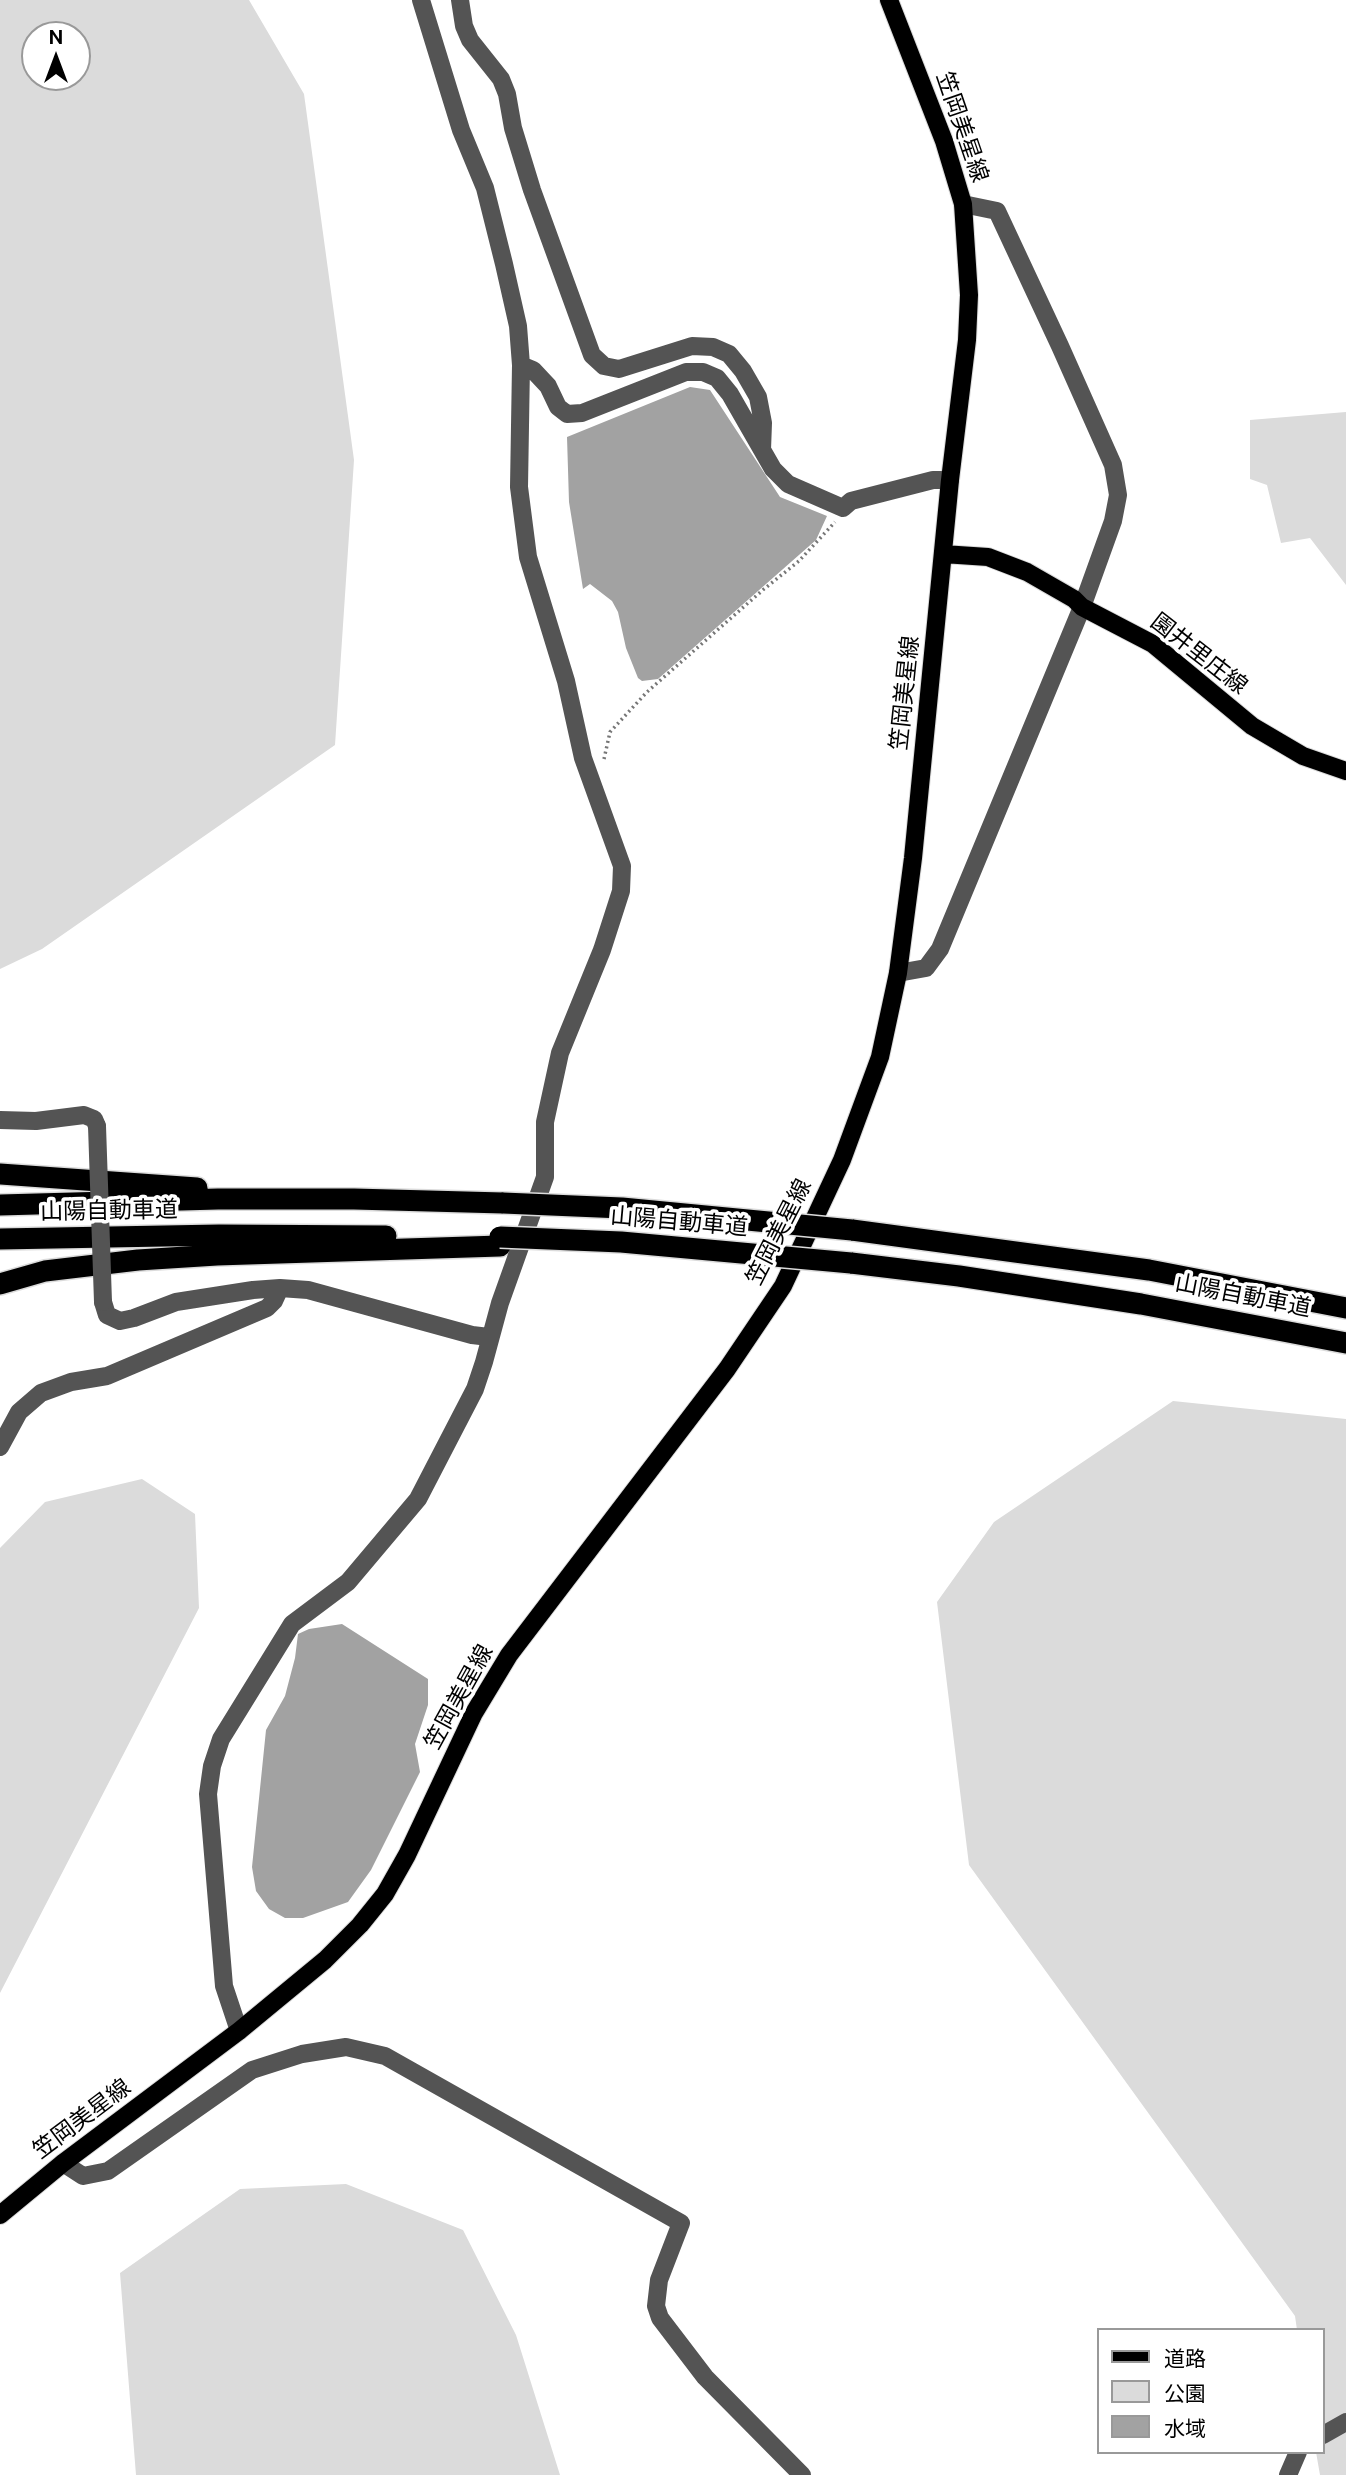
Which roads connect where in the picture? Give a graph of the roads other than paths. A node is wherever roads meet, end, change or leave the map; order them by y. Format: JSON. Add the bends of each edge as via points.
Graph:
{"nodes":[{"id":1,"x":421,"y":0,"type":"edge"},
{"id":2,"x":460,"y":0,"type":"edge"},
{"id":3,"x":888,"y":0,"type":"edge"},
{"id":4,"x":963,"y":204,"type":"junction"},
{"id":5,"x":521,"y":365,"type":"junction"},
{"id":6,"x":762,"y":450,"type":"junction"},
{"id":7,"x":950,"y":480,"type":"junction"},
{"id":8,"x":943,"y":554,"type":"junction"},
{"id":9,"x":1082,"y":607,"type":"junction"},
{"id":10,"x":1346,"y":771,"type":"edge"},
{"id":11,"x":898,"y":973,"type":"junction"},
{"id":12,"x":0,"y":1120,"type":"edge"},
{"id":13,"x":0,"y":1174,"type":"edge"},
{"id":14,"x":354,"y":1199,"type":"junction"},
{"id":15,"x":0,"y":1205,"type":"edge"},
{"id":16,"x":0,"y":1239,"type":"edge"},
{"id":17,"x":500,"y":1242,"type":"junction"},
{"id":18,"x":0,"y":1284,"type":"edge"},
{"id":19,"x":280,"y":1288,"type":"junction"},
{"id":20,"x":1346,"y":1308,"type":"edge"},
{"id":21,"x":489,"y":1337,"type":"junction"},
{"id":22,"x":1346,"y":1343,"type":"edge"},
{"id":23,"x":0,"y":1447,"type":"edge"},
{"id":24,"x":239,"y":2031,"type":"junction"},
{"id":25,"x":63,"y":2163,"type":"junction"},
{"id":26,"x":0,"y":2215,"type":"edge"},
{"id":27,"x":1346,"y":2422,"type":"edge"},
{"id":28,"x":1325,"y":2434,"type":"edge"},
{"id":29,"x":1297,"y":2454,"type":"edge"},
{"id":30,"x":802,"y":2475,"type":"edge"},
{"id":31,"x":1288,"y":2475,"type":"edge"}],
"edges":[{"from":1,"to":5,"type":"street","via":[[461,130],[485,188],[517,326]]},
{"from":2,"to":6,"type":"street","via":[[470,40],[501,79],[532,190],[592,355],[604,366],[618,369],[692,346],[729,354],[758,397]]},
{"from":3,"to":4,"type":"main road","name":"笠岡美星線","via":[[944,141]]},
{"from":4,"to":7,"type":"main road","name":"笠岡美星線","via":[[968,306]]},
{"from":4,"to":9,"type":"street","via":[[997,211],[1113,465],[1118,495]]},
{"from":5,"to":6,"type":"street","via":[[541,378],[566,414],[582,413],[686,372],[703,372],[717,377],[730,394]]},
{"from":5,"to":21,"type":"street","via":[[519,487],[528,557],[566,681],[583,758],[622,866],[621,891],[602,950],[560,1053],[545,1122],[545,1177]]},
{"from":6,"to":7,"type":"street","via":[[788,484],[843,508],[851,501],[933,480]]},
{"from":7,"to":8,"type":"main road","name":"笠岡美星線"},
{"from":8,"to":9,"type":"main road","name":"園井里庄線","via":[[988,557],[1027,572]]},
{"from":8,"to":11,"type":"main road","name":"笠岡美星線"},
{"from":9,"to":10,"type":"main road","name":"園井里庄線","via":[[1153,644],[1252,726],[1303,756]]},
{"from":9,"to":11,"type":"street","via":[[940,949],[926,968]]},
{"from":11,"to":24,"type":"main road","name":"笠岡美星線","via":[[880,1058],[842,1160],[783,1286],[727,1369],[509,1655],[474,1713],[385,1894],[325,1960]]},
{"from":12,"to":19,"type":"street","bridge":true,"via":[[84,1115],[94,1119],[107,1315],[120,1321],[176,1302]]},
{"from":13,"to":14,"type":"highway"},
{"from":14,"to":15,"type":"highway","name":"山陽自動車道"},
{"from":14,"to":20,"type":"highway","name":"山陽自動車道","bridge":true,"via":[[622,1208],[852,1230],[1149,1270]]},
{"from":16,"to":17,"type":"highway","name":"山陽自動車道","via":[[219,1235]]},
{"from":17,"to":18,"type":"highway","via":[[151,1259],[45,1271]]},
{"from":17,"to":22,"type":"highway","name":"山陽自動車道","bridge":true,"via":[[621,1242],[851,1263],[1141,1304]]},
{"from":19,"to":21,"type":"street","via":[[308,1290]]},
{"from":19,"to":23,"type":"street","via":[[267,1308],[107,1376],[40,1393],[19,1412]]},
{"from":21,"to":24,"type":"street","via":[[475,1389],[418,1499],[348,1581],[292,1624],[221,1739],[208,1794],[224,1986]]},
{"from":24,"to":25,"type":"main road","name":"笠岡美星線"},
{"from":25,"to":26,"type":"main road","name":"笠岡美星線"},
{"from":25,"to":30,"type":"street","via":[[83,2176],[107,2171],[252,2070],[302,2054],[346,2047],[385,2056],[681,2223],[659,2280],[656,2306],[660,2318],[705,2377]]},
{"from":27,"to":28,"type":"street"},
{"from":29,"to":31,"type":"street"}]}
